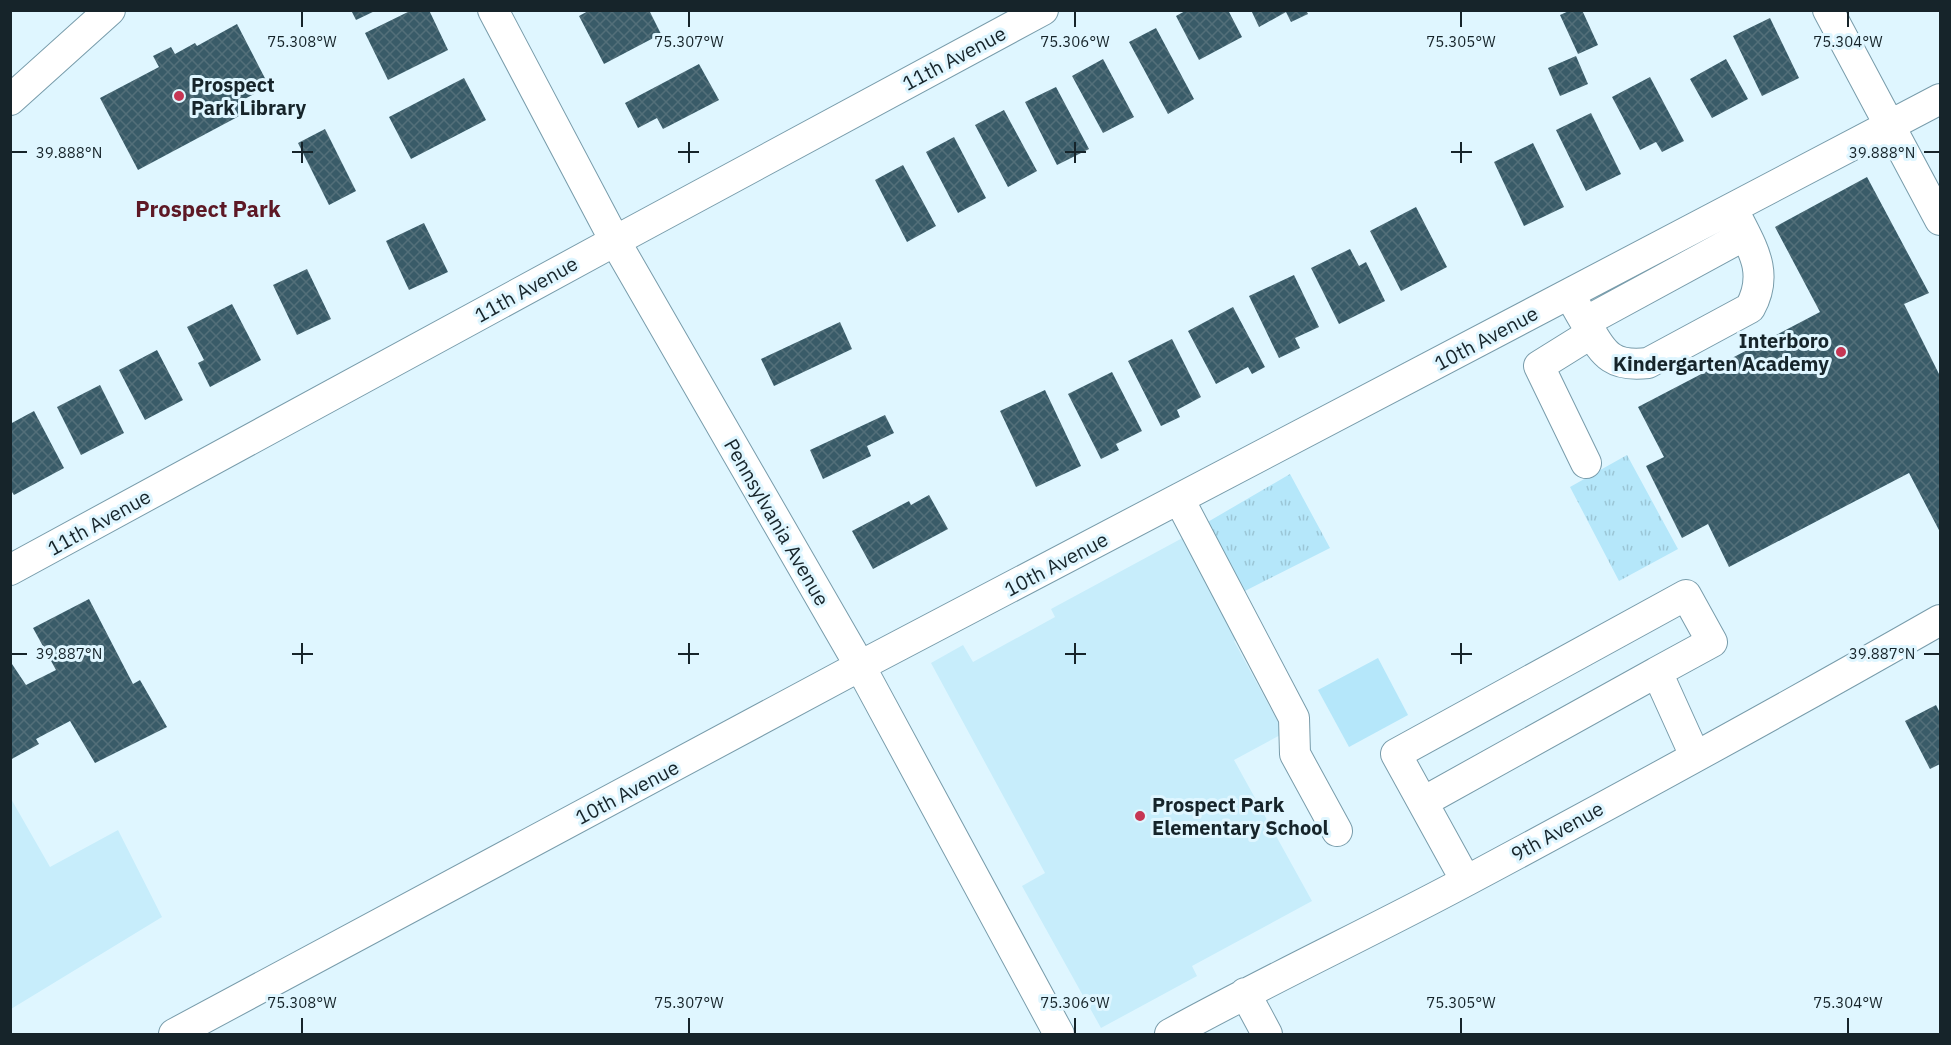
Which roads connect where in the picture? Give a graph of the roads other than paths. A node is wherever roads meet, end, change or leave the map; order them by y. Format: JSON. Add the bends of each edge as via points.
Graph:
{"nodes":[{"id":1,"x":110,"y":10,"type":"edge"},
{"id":2,"x":493,"y":10,"type":"edge"},
{"id":3,"x":1043,"y":10,"type":"edge"},
{"id":4,"x":1828,"y":10,"type":"edge"},
{"id":5,"x":1941,"y":99,"type":"edge"},
{"id":6,"x":10,"y":100,"type":"edge"},
{"id":7,"x":1890,"y":127,"type":"junction"},
{"id":8,"x":1941,"y":220,"type":"edge"},
{"id":9,"x":1739,"y":222,"type":"junction"},
{"id":10,"x":615,"y":241,"type":"junction"},
{"id":11,"x":1570,"y":295,"type":"junction"},
{"id":12,"x":1588,"y":327,"type":"junction"},
{"id":13,"x":1586,"y":463,"type":"dead end"},
{"id":14,"x":1179,"y":499,"type":"junction"},
{"id":15,"x":10,"y":570,"type":"edge"},
{"id":16,"x":1941,"y":620,"type":"edge"},
{"id":17,"x":860,"y":666,"type":"junction"},
{"id":18,"x":1657,"y":672,"type":"junction"},
{"id":19,"x":1695,"y":756,"type":"junction"},
{"id":20,"x":1423,"y":802,"type":"junction"},
{"id":21,"x":1336,"y":831,"type":"dead end"},
{"id":22,"x":1466,"y":881,"type":"junction"},
{"id":23,"x":1245,"y":993,"type":"junction"},
{"id":24,"x":174,"y":1035,"type":"edge"},
{"id":25,"x":1059,"y":1035,"type":"edge"},
{"id":26,"x":1170,"y":1035,"type":"edge"},
{"id":27,"x":1267,"y":1035,"type":"edge"}],
"edges":[{"from":1,"to":6,"type":"street"},
{"from":2,"to":10,"type":"street","name":"Pennsylvania Avenue"},
{"from":3,"to":10,"type":"street","name":"11th Avenue"},
{"from":4,"to":7,"type":"street"},
{"from":5,"to":7,"type":"street","name":"10th Avenue"},
{"from":7,"to":8,"type":"street"},
{"from":7,"to":9,"type":"street","name":"10th Avenue"},
{"from":9,"to":11,"type":"street","name":"10th Avenue"},
{"from":9,"to":12,"type":"street"},
{"from":9,"to":12,"type":"street","via":[[1758,259],[1758,295],[1750,308],[1648,363],[1631,365],[1602,351]]},
{"from":10,"to":15,"type":"street","name":"11th Avenue"},
{"from":10,"to":17,"type":"street","name":"Pennsylvania Avenue"},
{"from":11,"to":12,"type":"street"},
{"from":11,"to":14,"type":"street","name":"10th Avenue"},
{"from":12,"to":13,"type":"street","via":[[1539,366]]},
{"from":14,"to":17,"type":"street","name":"10th Avenue"},
{"from":14,"to":21,"type":"street","via":[[1294,718],[1295,754]]},
{"from":16,"to":19,"type":"street","name":"9th Avenue"},
{"from":17,"to":24,"type":"street","name":"10th Avenue"},
{"from":17,"to":25,"type":"street","name":"Pennsylvania Avenue"},
{"from":18,"to":19,"type":"street"},
{"from":18,"to":20,"type":"street"},
{"from":18,"to":20,"type":"street","via":[[1713,642],[1686,595],[1396,754]]},
{"from":19,"to":22,"type":"street","name":"9th Avenue"},
{"from":20,"to":22,"type":"street"},
{"from":22,"to":23,"type":"street","name":"9th Avenue"},
{"from":23,"to":26,"type":"street","name":"9th Avenue"},
{"from":23,"to":27,"type":"street"}]}
